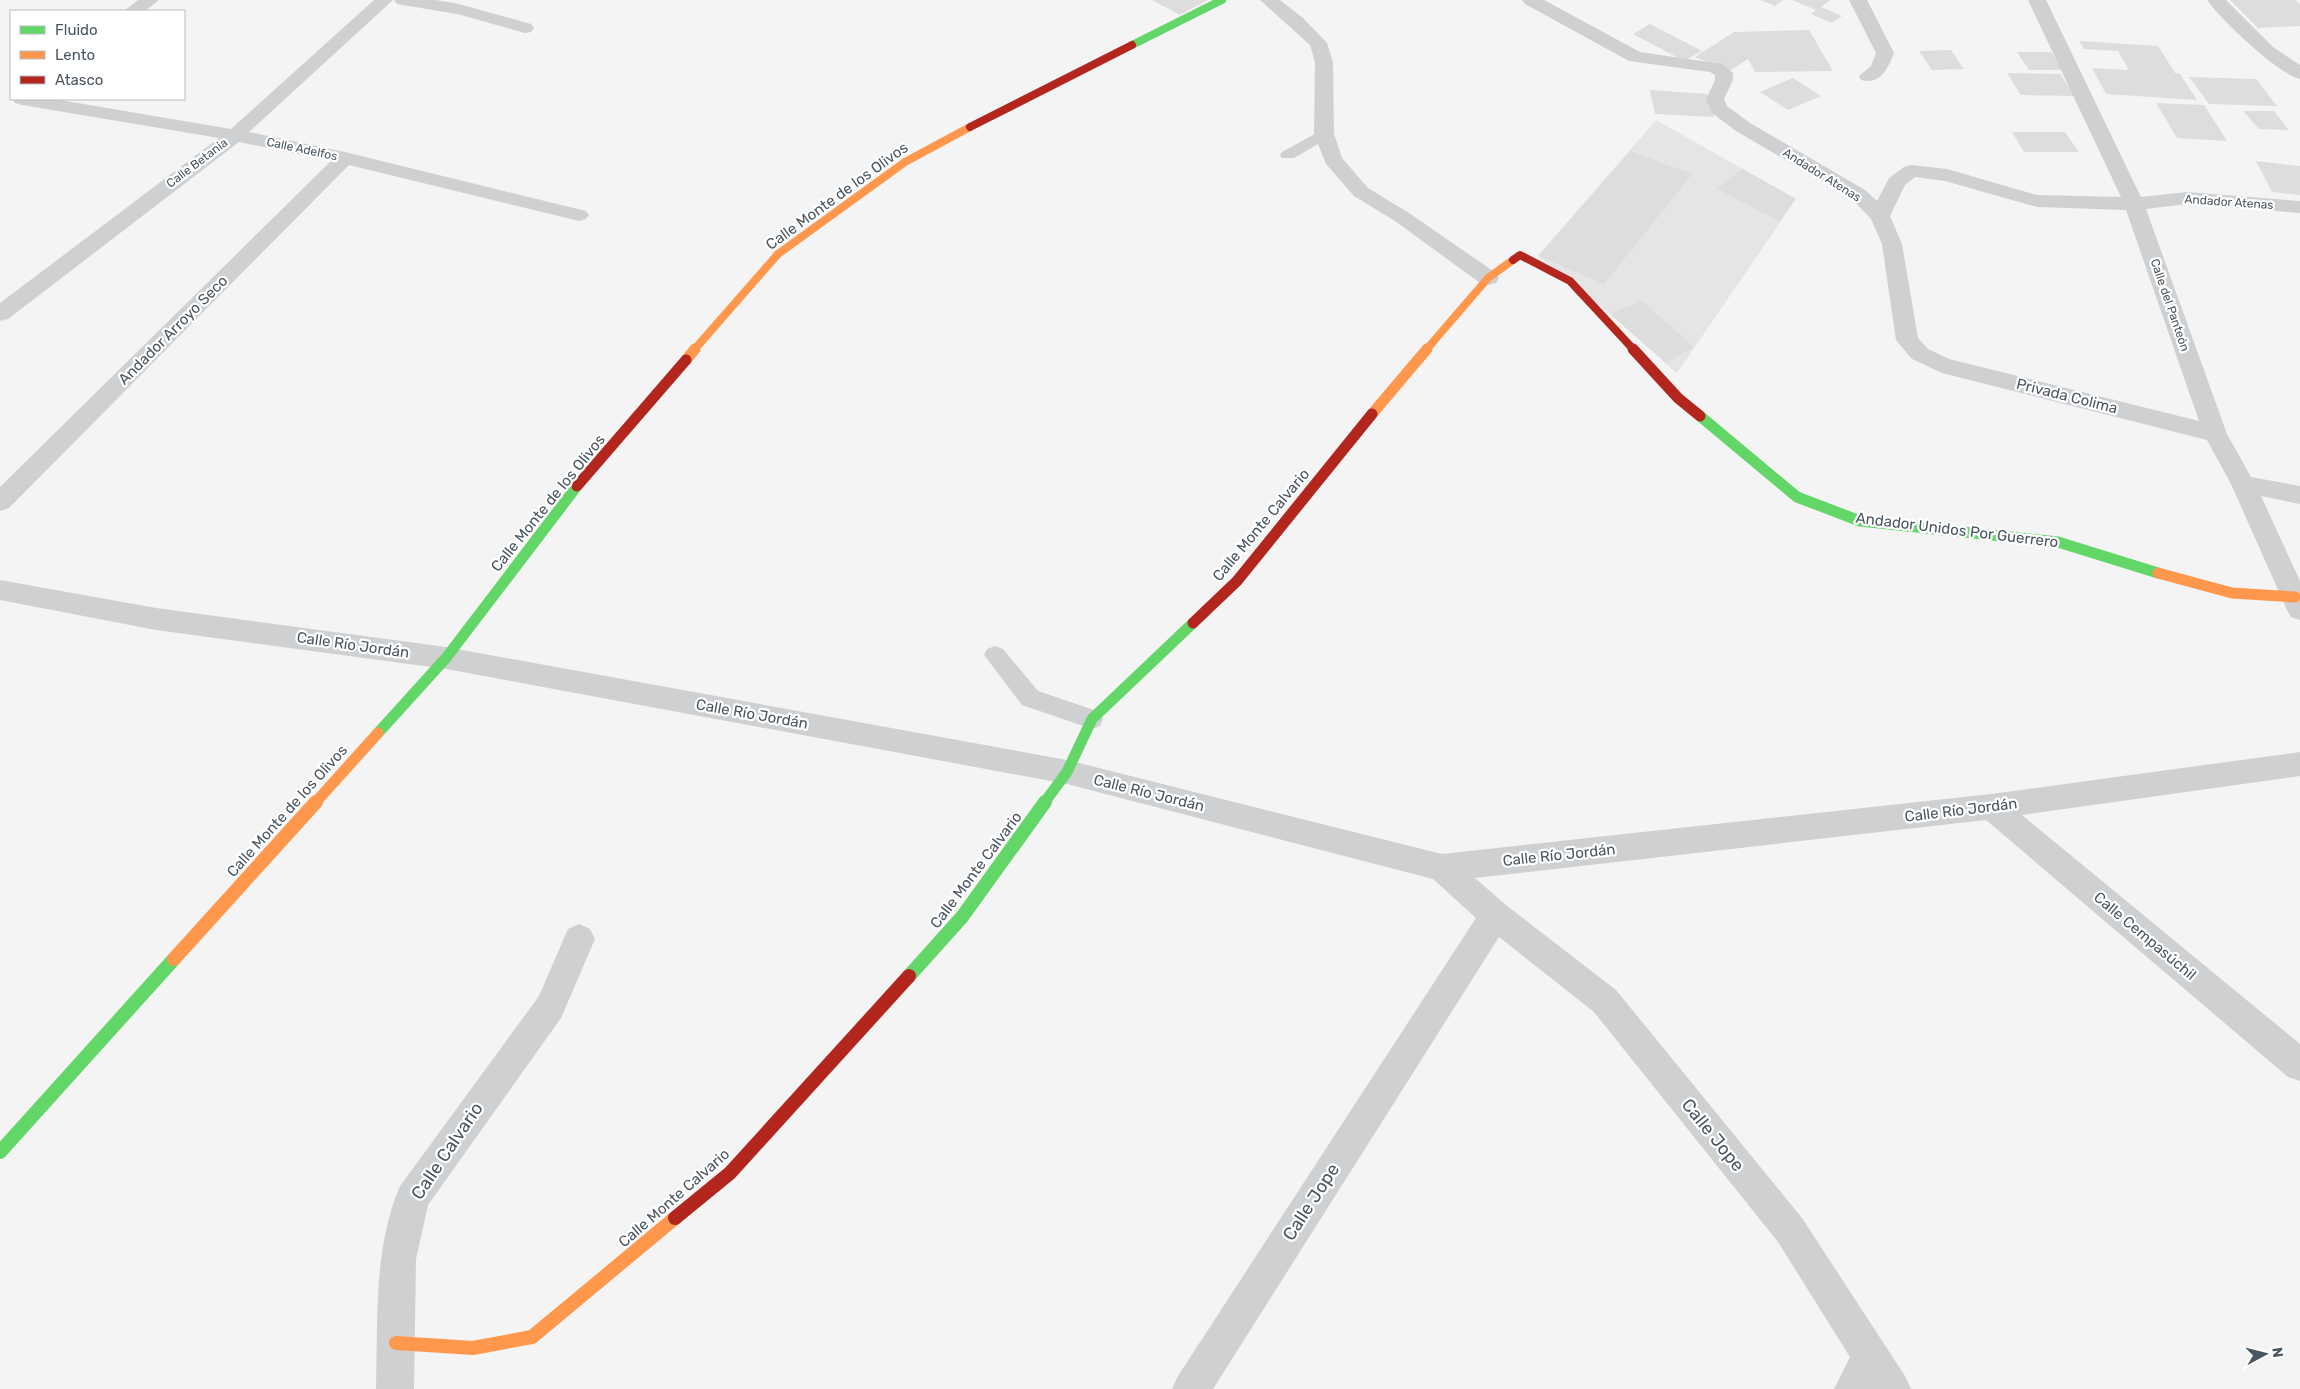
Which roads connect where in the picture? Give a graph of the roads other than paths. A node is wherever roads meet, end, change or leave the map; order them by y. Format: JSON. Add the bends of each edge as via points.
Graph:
{"nodes":[{"id":1,"x":150,"y":0,"type":"edge"},
{"id":2,"x":384,"y":0,"type":"edge"},
{"id":3,"x":402,"y":0,"type":"edge"},
{"id":4,"x":1222,"y":0,"type":"edge"},
{"id":5,"x":1268,"y":0,"type":"edge"},
{"id":6,"x":1532,"y":0,"type":"edge"},
{"id":7,"x":1858,"y":0,"type":"edge"},
{"id":8,"x":2037,"y":0,"type":"edge"},
{"id":9,"x":2216,"y":0,"type":"edge"},
{"id":10,"x":135,"y":10,"type":"edge"},
{"id":11,"x":525,"y":28,"type":"dead end"},
{"id":12,"x":2300,"y":73,"type":"edge"},
{"id":13,"x":1868,"y":76,"type":"dead end"},
{"id":14,"x":36,"y":100,"type":"edge"},
{"id":15,"x":1324,"y":134,"type":"junction"},
{"id":16,"x":235,"y":135,"type":"junction"},
{"id":17,"x":1288,"y":155,"type":"dead end"},
{"id":18,"x":345,"y":158,"type":"junction"},
{"id":19,"x":2134,"y":204,"type":"junction"},
{"id":20,"x":2300,"y":207,"type":"edge"},
{"id":21,"x":578,"y":215,"type":"dead end"},
{"id":22,"x":1880,"y":216,"type":"junction"},
{"id":23,"x":1488,"y":278,"type":"junction"},
{"id":24,"x":0,"y":314,"type":"edge"},
{"id":25,"x":2215,"y":434,"type":"junction"},
{"id":26,"x":2244,"y":484,"type":"junction"},
{"id":27,"x":2300,"y":495,"type":"edge"},
{"id":28,"x":0,"y":502,"type":"edge"},
{"id":29,"x":0,"y":590,"type":"edge"},
{"id":30,"x":2298,"y":604,"type":"edge"},
{"id":31,"x":995,"y":655,"type":"dead end"},
{"id":32,"x":446,"y":658,"type":"junction"},
{"id":33,"x":1092,"y":719,"type":"junction"},
{"id":34,"x":2300,"y":764,"type":"edge"},
{"id":35,"x":1067,"y":772,"type":"junction"},
{"id":36,"x":1991,"y":807,"type":"junction"},
{"id":37,"x":1442,"y":868,"type":"junction"},
{"id":38,"x":1495,"y":915,"type":"junction"},
{"id":39,"x":579,"y":939,"type":"dead end"},
{"id":40,"x":2300,"y":1065,"type":"edge"},
{"id":41,"x":0,"y":1152,"type":"edge"},
{"id":42,"x":396,"y":1343,"type":"junction"},
{"id":43,"x":1870,"y":1356,"type":"junction"},
{"id":44,"x":395,"y":1389,"type":"edge"},
{"id":45,"x":1191,"y":1389,"type":"edge"},
{"id":46,"x":1852,"y":1389,"type":"edge"},
{"id":47,"x":1892,"y":1389,"type":"edge"}],
"edges":[{"from":1,"to":10,"type":"street"},
{"from":2,"to":16,"type":"street","name":"Calle Betania"},
{"from":3,"to":11,"type":"street","via":[[459,9]]},
{"from":4,"to":32,"type":"street","name":"Calle Monte de los Olivos","via":[[905,162],[778,254],[572,492]]},
{"from":5,"to":15,"type":"street","via":[[1318,43],[1324,62]]},
{"from":6,"to":22,"type":"street","name":"Andador Atenas","via":[[1635,57],[1716,68],[1724,73],[1715,99],[1719,109],[1858,194]]},
{"from":7,"to":13,"type":"street","via":[[1885,53],[1879,69]]},
{"from":8,"to":19,"type":"street","name":"Calle del Panteón"},
{"from":9,"to":12,"type":"street","via":[[2268,51]]},
{"from":14,"to":16,"type":"street","name":"Calle Adelfos"},
{"from":15,"to":17,"type":"lane"},
{"from":15,"to":23,"type":"street","via":[[1333,160],[1362,192]]},
{"from":16,"to":18,"type":"street","name":"Calle Adelfos"},
{"from":16,"to":24,"type":"street","name":"Calle Betania"},
{"from":18,"to":21,"type":"street","name":"Calle Adelfos"},
{"from":18,"to":28,"type":"street","name":"Andador Arroyo Seco"},
{"from":19,"to":20,"type":"street","name":"Andador Atenas","via":[[2187,198]]},
{"from":19,"to":22,"type":"street","name":"Andador Atenas","via":[[2037,201],[1946,175],[1911,171],[1896,182]]},
{"from":19,"to":25,"type":"street","name":"Calle del Panteón"},
{"from":22,"to":25,"type":"street","name":"Privada Colima","via":[[1892,244],[1907,340],[1920,354],[1942,365]]},
{"from":23,"to":30,"type":"street","name":"Andador Unidos Por Guerrero","via":[[1520,255],[1570,281],[1678,398],[1797,497],[1860,521],[2058,542],[2232,593]]},
{"from":23,"to":33,"type":"street","name":"Calle Monte Calvario","via":[[1358,430],[1237,581]]},
{"from":25,"to":26,"type":"street","name":"Calle del Panteón"},
{"from":26,"to":27,"type":"street"},
{"from":26,"to":30,"type":"street","name":"Calle del Panteón"},
{"from":29,"to":32,"type":"street","name":"Calle Río Jordán","via":[[156,619]]},
{"from":31,"to":33,"type":"lane","via":[[1030,698]]},
{"from":32,"to":35,"type":"street","name":"Calle Río Jordán"},
{"from":32,"to":41,"type":"street","name":"Calle Monte de los Olivos"},
{"from":33,"to":35,"type":"street","name":"Calle Monte Calvario"},
{"from":34,"to":36,"type":"street","name":"Calle Río Jordán"},
{"from":35,"to":37,"type":"street","name":"Calle Río Jordán"},
{"from":35,"to":42,"type":"street","name":"Calle Monte Calvario","via":[[962,917],[730,1173],[532,1337],[473,1348]]},
{"from":36,"to":37,"type":"street","name":"Calle Río Jordán"},
{"from":36,"to":40,"type":"street","name":"Calle Cempasúchil"},
{"from":37,"to":38,"type":"street","name":"Calle Jope"},
{"from":38,"to":43,"type":"street","name":"Calle Jope","via":[[1605,1001],[1790,1230]]},
{"from":38,"to":45,"type":"street","name":"Calle Jope"},
{"from":39,"to":42,"type":"street","name":"Calle Calvario","via":[[550,1007],[412,1198],[398,1259]]},
{"from":42,"to":44,"type":"street","name":"Calle Calvario"},
{"from":43,"to":46,"type":"street"},
{"from":43,"to":47,"type":"street","name":"Calle Jope"}]}
